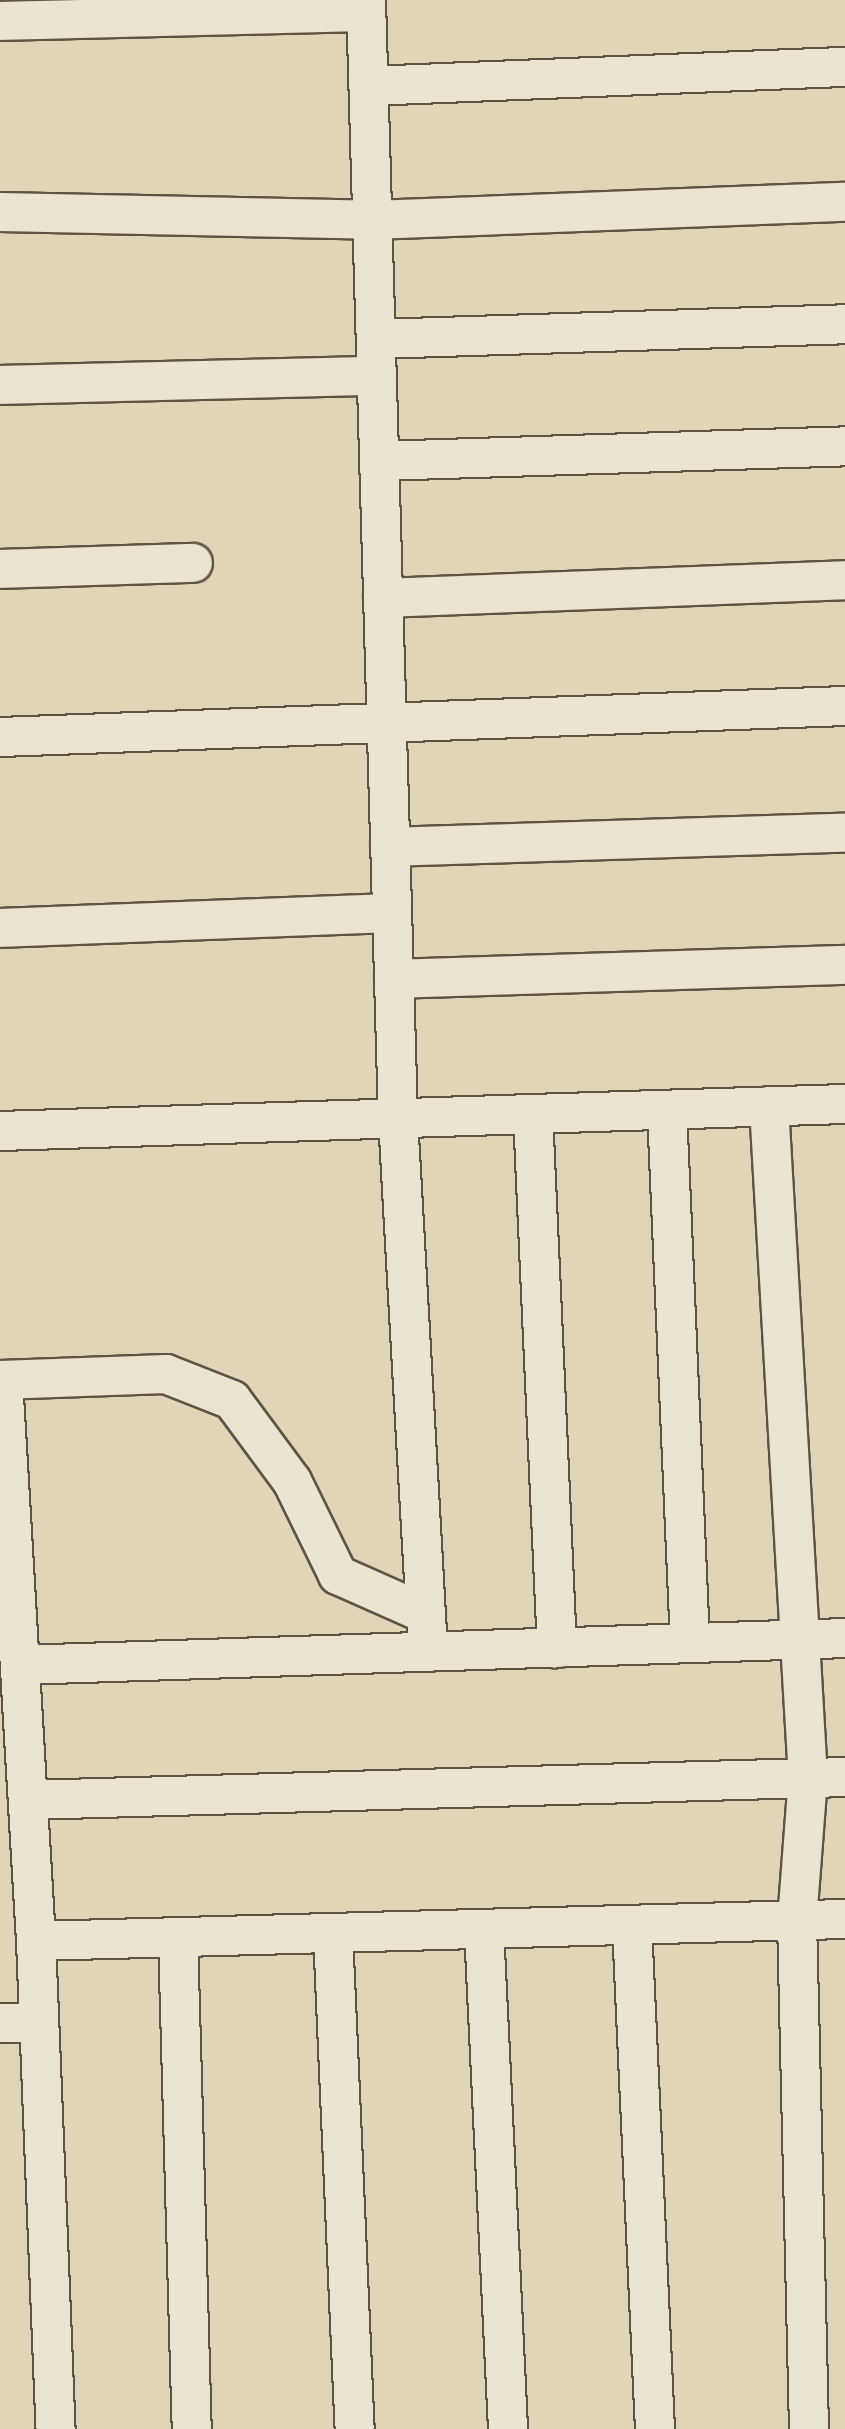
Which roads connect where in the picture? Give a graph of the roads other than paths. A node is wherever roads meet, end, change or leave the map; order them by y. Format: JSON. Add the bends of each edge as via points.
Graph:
{"nodes":[{"id":1,"x":366,"y":6,"type":"edge"},
{"id":2,"x":0,"y":21,"type":"edge"},
{"id":3,"x":845,"y":67,"type":"edge"},
{"id":4,"x":369,"y":86,"type":"junction"},
{"id":5,"x":845,"y":202,"type":"edge"},
{"id":6,"x":0,"y":212,"type":"edge"},
{"id":7,"x":372,"y":220,"type":"junction"},
{"id":8,"x":845,"y":324,"type":"edge"},
{"id":9,"x":376,"y":339,"type":"junction"},
{"id":10,"x":377,"y":376,"type":"junction"},
{"id":11,"x":0,"y":385,"type":"edge"},
{"id":12,"x":845,"y":446,"type":"edge"},
{"id":13,"x":379,"y":461,"type":"junction"},
{"id":14,"x":193,"y":563,"type":"dead end"},
{"id":15,"x":0,"y":569,"type":"edge"},
{"id":16,"x":845,"y":580,"type":"edge"},
{"id":17,"x":383,"y":598,"type":"junction"},
{"id":18,"x":845,"y":706,"type":"edge"},
{"id":19,"x":387,"y":723,"type":"junction"},
{"id":20,"x":0,"y":737,"type":"edge"},
{"id":21,"x":845,"y":833,"type":"edge"},
{"id":22,"x":390,"y":847,"type":"junction"},
{"id":23,"x":392,"y":913,"type":"junction"},
{"id":24,"x":0,"y":928,"type":"edge"},
{"id":25,"x":845,"y":965,"type":"edge"},
{"id":26,"x":394,"y":979,"type":"junction"},
{"id":27,"x":845,"y":1104,"type":"edge"},
{"id":28,"x":769,"y":1107,"type":"junction"},
{"id":29,"x":667,"y":1110,"type":"junction"},
{"id":30,"x":533,"y":1114,"type":"junction"},
{"id":31,"x":398,"y":1118,"type":"junction"},
{"id":32,"x":0,"y":1131,"type":"edge"},
{"id":33,"x":2,"y":1380,"type":"edge"},
{"id":34,"x":426,"y":1614,"type":"junction"},
{"id":35,"x":845,"y":1638,"type":"edge"},
{"id":36,"x":800,"y":1640,"type":"junction"},
{"id":37,"x":690,"y":1643,"type":"junction"},
{"id":38,"x":557,"y":1648,"type":"junction"},
{"id":39,"x":428,"y":1652,"type":"junction"},
{"id":40,"x":20,"y":1665,"type":"junction"},
{"id":41,"x":827,"y":1777,"type":"edge"},
{"id":42,"x":28,"y":1800,"type":"junction"},
{"id":43,"x":845,"y":1919,"type":"edge"},
{"id":44,"x":797,"y":1920,"type":"junction"},
{"id":45,"x":632,"y":1924,"type":"junction"},
{"id":46,"x":484,"y":1929,"type":"junction"},
{"id":47,"x":333,"y":1933,"type":"junction"},
{"id":48,"x":178,"y":1937,"type":"junction"},
{"id":49,"x":36,"y":1941,"type":"junction"},
{"id":50,"x":39,"y":2022,"type":"junction"},
{"id":51,"x":0,"y":2023,"type":"edge"},
{"id":52,"x":56,"y":2429,"type":"edge"},
{"id":53,"x":192,"y":2429,"type":"edge"},
{"id":54,"x":355,"y":2429,"type":"edge"},
{"id":55,"x":508,"y":2429,"type":"edge"},
{"id":56,"x":654,"y":2429,"type":"edge"},
{"id":57,"x":809,"y":2429,"type":"edge"}],
"edges":[{"from":1,"to":2,"type":"street"},
{"from":1,"to":4,"type":"street"},
{"from":3,"to":4,"type":"street"},
{"from":4,"to":7,"type":"street"},
{"from":5,"to":7,"type":"street"},
{"from":6,"to":7,"type":"street"},
{"from":7,"to":9,"type":"street"},
{"from":8,"to":9,"type":"street"},
{"from":9,"to":10,"type":"street"},
{"from":10,"to":11,"type":"street"},
{"from":10,"to":13,"type":"street"},
{"from":12,"to":13,"type":"street"},
{"from":13,"to":17,"type":"street"},
{"from":14,"to":15,"type":"street"},
{"from":16,"to":17,"type":"street"},
{"from":17,"to":19,"type":"street"},
{"from":18,"to":19,"type":"street"},
{"from":19,"to":20,"type":"street"},
{"from":19,"to":22,"type":"street"},
{"from":21,"to":22,"type":"street"},
{"from":22,"to":23,"type":"street"},
{"from":23,"to":24,"type":"street"},
{"from":23,"to":26,"type":"street"},
{"from":25,"to":26,"type":"street"},
{"from":26,"to":31,"type":"street"},
{"from":27,"to":28,"type":"street"},
{"from":28,"to":29,"type":"street"},
{"from":28,"to":36,"type":"street"},
{"from":29,"to":30,"type":"street"},
{"from":29,"to":37,"type":"street"},
{"from":30,"to":31,"type":"street"},
{"from":30,"to":38,"type":"street"},
{"from":31,"to":32,"type":"street"},
{"from":31,"to":34,"type":"street"},
{"from":33,"to":34,"type":"street","via":[[166,1374],[232,1399],[292,1481],[338,1574]]},
{"from":33,"to":40,"type":"street"},
{"from":34,"to":39,"type":"street"},
{"from":35,"to":36,"type":"street"},
{"from":36,"to":37,"type":"street"},
{"from":36,"to":41,"type":"street"},
{"from":37,"to":38,"type":"street"},
{"from":38,"to":39,"type":"street"},
{"from":39,"to":40,"type":"street"},
{"from":40,"to":42,"type":"street"},
{"from":41,"to":42,"type":"street"},
{"from":41,"to":44,"type":"street"},
{"from":42,"to":49,"type":"street"},
{"from":43,"to":44,"type":"street"},
{"from":44,"to":45,"type":"street"},
{"from":44,"to":57,"type":"street"},
{"from":45,"to":46,"type":"street"},
{"from":45,"to":56,"type":"street"},
{"from":46,"to":47,"type":"street"},
{"from":46,"to":55,"type":"street"},
{"from":47,"to":48,"type":"street"},
{"from":47,"to":54,"type":"street"},
{"from":48,"to":49,"type":"street"},
{"from":48,"to":53,"type":"street"},
{"from":49,"to":50,"type":"street"},
{"from":50,"to":51,"type":"street"},
{"from":50,"to":52,"type":"street"}]}
